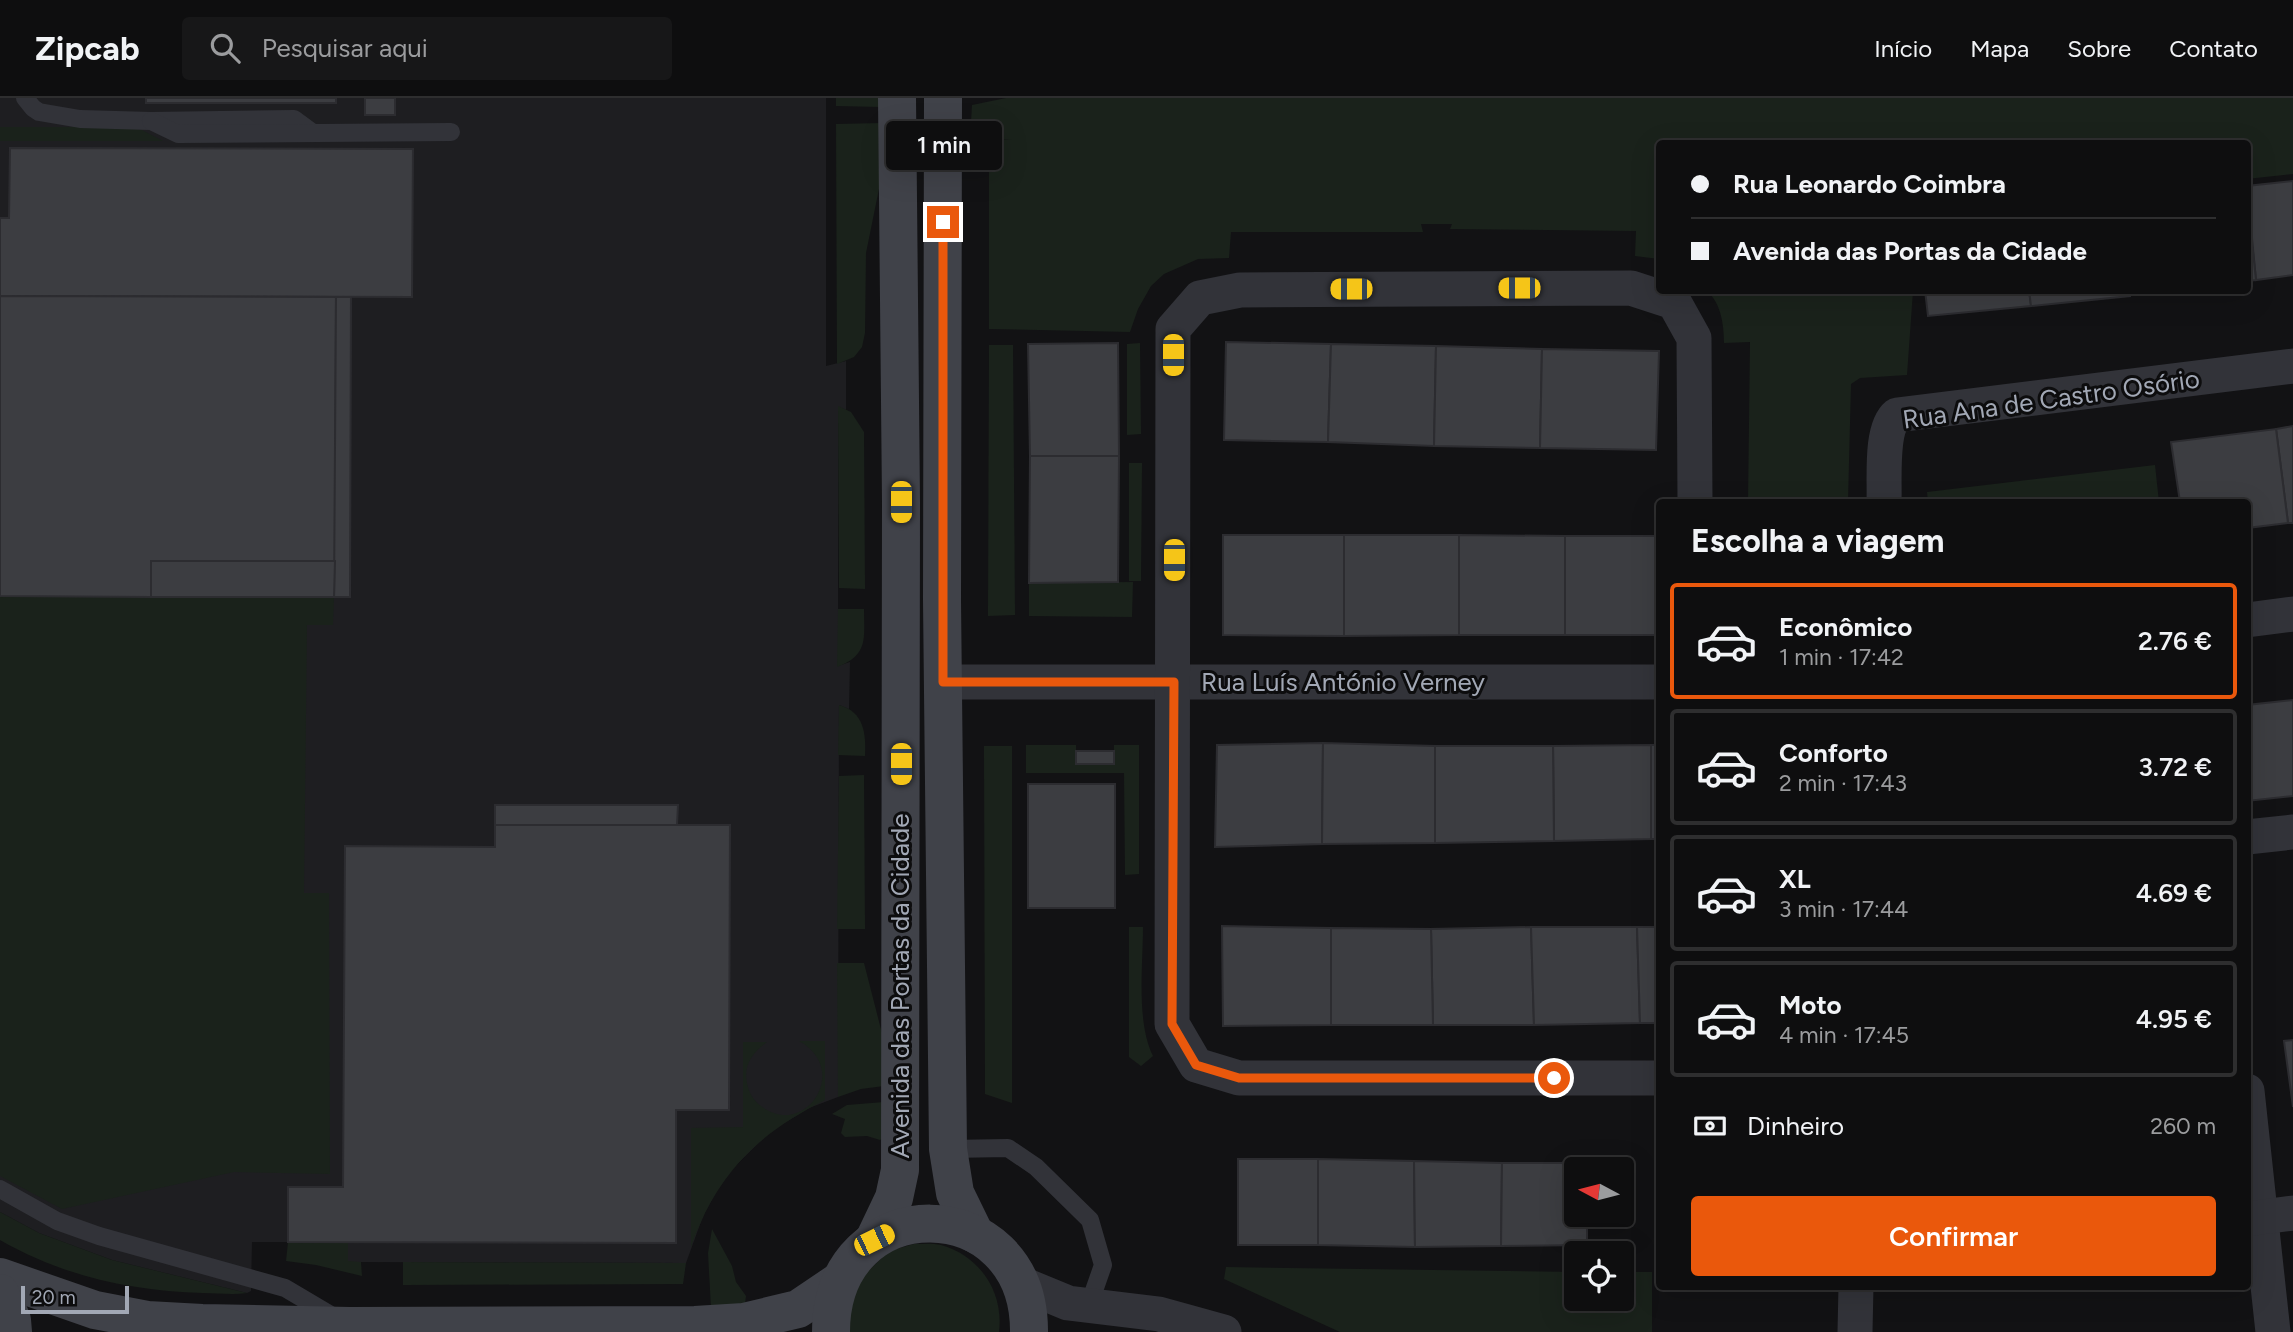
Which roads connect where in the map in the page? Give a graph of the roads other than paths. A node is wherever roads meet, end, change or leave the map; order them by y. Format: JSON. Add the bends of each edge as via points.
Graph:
{"nodes":[{"id":1,"x":25,"y":98,"type":"edge"},
{"id":2,"x":49,"y":98,"type":"edge"},
{"id":3,"x":897,"y":98,"type":"edge"},
{"id":4,"x":943,"y":98,"type":"edge"},
{"id":5,"x":80,"y":119,"type":"junction"},
{"id":6,"x":451,"y":132,"type":"dead end"},
{"id":7,"x":2293,"y":366,"type":"edge"},
{"id":8,"x":1695,"y":499,"type":"edge"},
{"id":9,"x":1884,"y":499,"type":"edge"},
{"id":10,"x":2293,"y":614,"type":"edge"},
{"id":11,"x":2251,"y":619,"type":"edge"},
{"id":12,"x":943,"y":682,"type":"junction"},
{"id":13,"x":1174,"y":682,"type":"junction"},
{"id":14,"x":1656,"y":682,"type":"edge"},
{"id":15,"x":2293,"y":832,"type":"edge"},
{"id":16,"x":2251,"y":837,"type":"edge"},
{"id":17,"x":1656,"y":1078,"type":"edge"},
{"id":18,"x":2251,"y":1116,"type":"edge"},
{"id":19,"x":948,"y":1149,"type":"junction"},
{"id":20,"x":0,"y":1189,"type":"edge"},
{"id":21,"x":2267,"y":1216,"type":"edge"},
{"id":22,"x":975,"y":1234,"type":"junction"},
{"id":23,"x":874,"y":1240,"type":"junction"},
{"id":24,"x":0,"y":1277,"type":"edge"},
{"id":25,"x":838,"y":1282,"type":"junction"},
{"id":26,"x":1022,"y":1284,"type":"junction"},
{"id":27,"x":1856,"y":1290,"type":"edge"},
{"id":28,"x":0,"y":1293,"type":"edge"},
{"id":29,"x":1089,"y":1305,"type":"junction"},
{"id":30,"x":349,"y":1326,"type":"junction"},
{"id":31,"x":13,"y":1332,"type":"edge"},
{"id":32,"x":831,"y":1332,"type":"edge"},
{"id":33,"x":1029,"y":1332,"type":"edge"},
{"id":34,"x":1224,"y":1332,"type":"edge"},
{"id":35,"x":1855,"y":1332,"type":"edge"},
{"id":36,"x":2273,"y":1332,"type":"edge"}],
"edges":[{"from":1,"to":5,"type":"lane","via":[[39,112]]},
{"from":2,"to":5,"type":"lane","via":[[59,110]]},
{"from":3,"to":23,"type":"street","name":"Avenida das Portas da Cidade","via":[[900,1170],[894,1198]]},
{"from":4,"to":12,"type":"street","name":"Avenida das Portas da Cidade"},
{"from":5,"to":6,"type":"lane","via":[[294,119],[313,133]]},
{"from":7,"to":9,"type":"street","name":"Rua Ana de Castro Osório","via":[[1897,415],[1886,434]]},
{"from":8,"to":13,"type":"street","via":[[1694,338],[1674,302],[1631,288],[1240,290],[1200,298],[1173,329]]},
{"from":10,"to":11,"type":"street"},
{"from":12,"to":13,"type":"street","name":"Rua Luís António Verney"},
{"from":12,"to":19,"type":"street","name":"Avenida das Portas da Cidade"},
{"from":13,"to":14,"type":"street","name":"Rua Luís António Verney"},
{"from":13,"to":17,"type":"street","via":[[1172,1024],[1196,1065],[1239,1078]]},
{"from":15,"to":16,"type":"street"},
{"from":18,"to":21,"type":"street"},
{"from":19,"to":22,"type":"street","name":"Avenida das Portas da Cidade","via":[[955,1193]]},
{"from":19,"to":29,"type":"lane","via":[[1009,1148],[1036,1167],[1090,1220],[1103,1265]]},
{"from":20,"to":30,"type":"lane","via":[[57,1221],[99,1236],[285,1288]]},
{"from":21,"to":36,"type":"street"},
{"from":22,"to":23,"type":"street","via":[[950,1225],[924,1223],[898,1228]]},
{"from":22,"to":26,"type":"street","via":[[1003,1255]]},
{"from":23,"to":25,"type":"street","via":[[853,1258]]},
{"from":24,"to":30,"type":"street","via":[[94,1310],[148,1320]]},
{"from":25,"to":30,"type":"street","via":[[798,1309],[744,1322]]},
{"from":25,"to":32,"type":"street"},
{"from":26,"to":29,"type":"street","via":[[1068,1303]]},
{"from":26,"to":33,"type":"street"},
{"from":27,"to":35,"type":"street"},
{"from":28,"to":31,"type":"street"},
{"from":29,"to":34,"type":"street","via":[[1159,1314]]}]}
